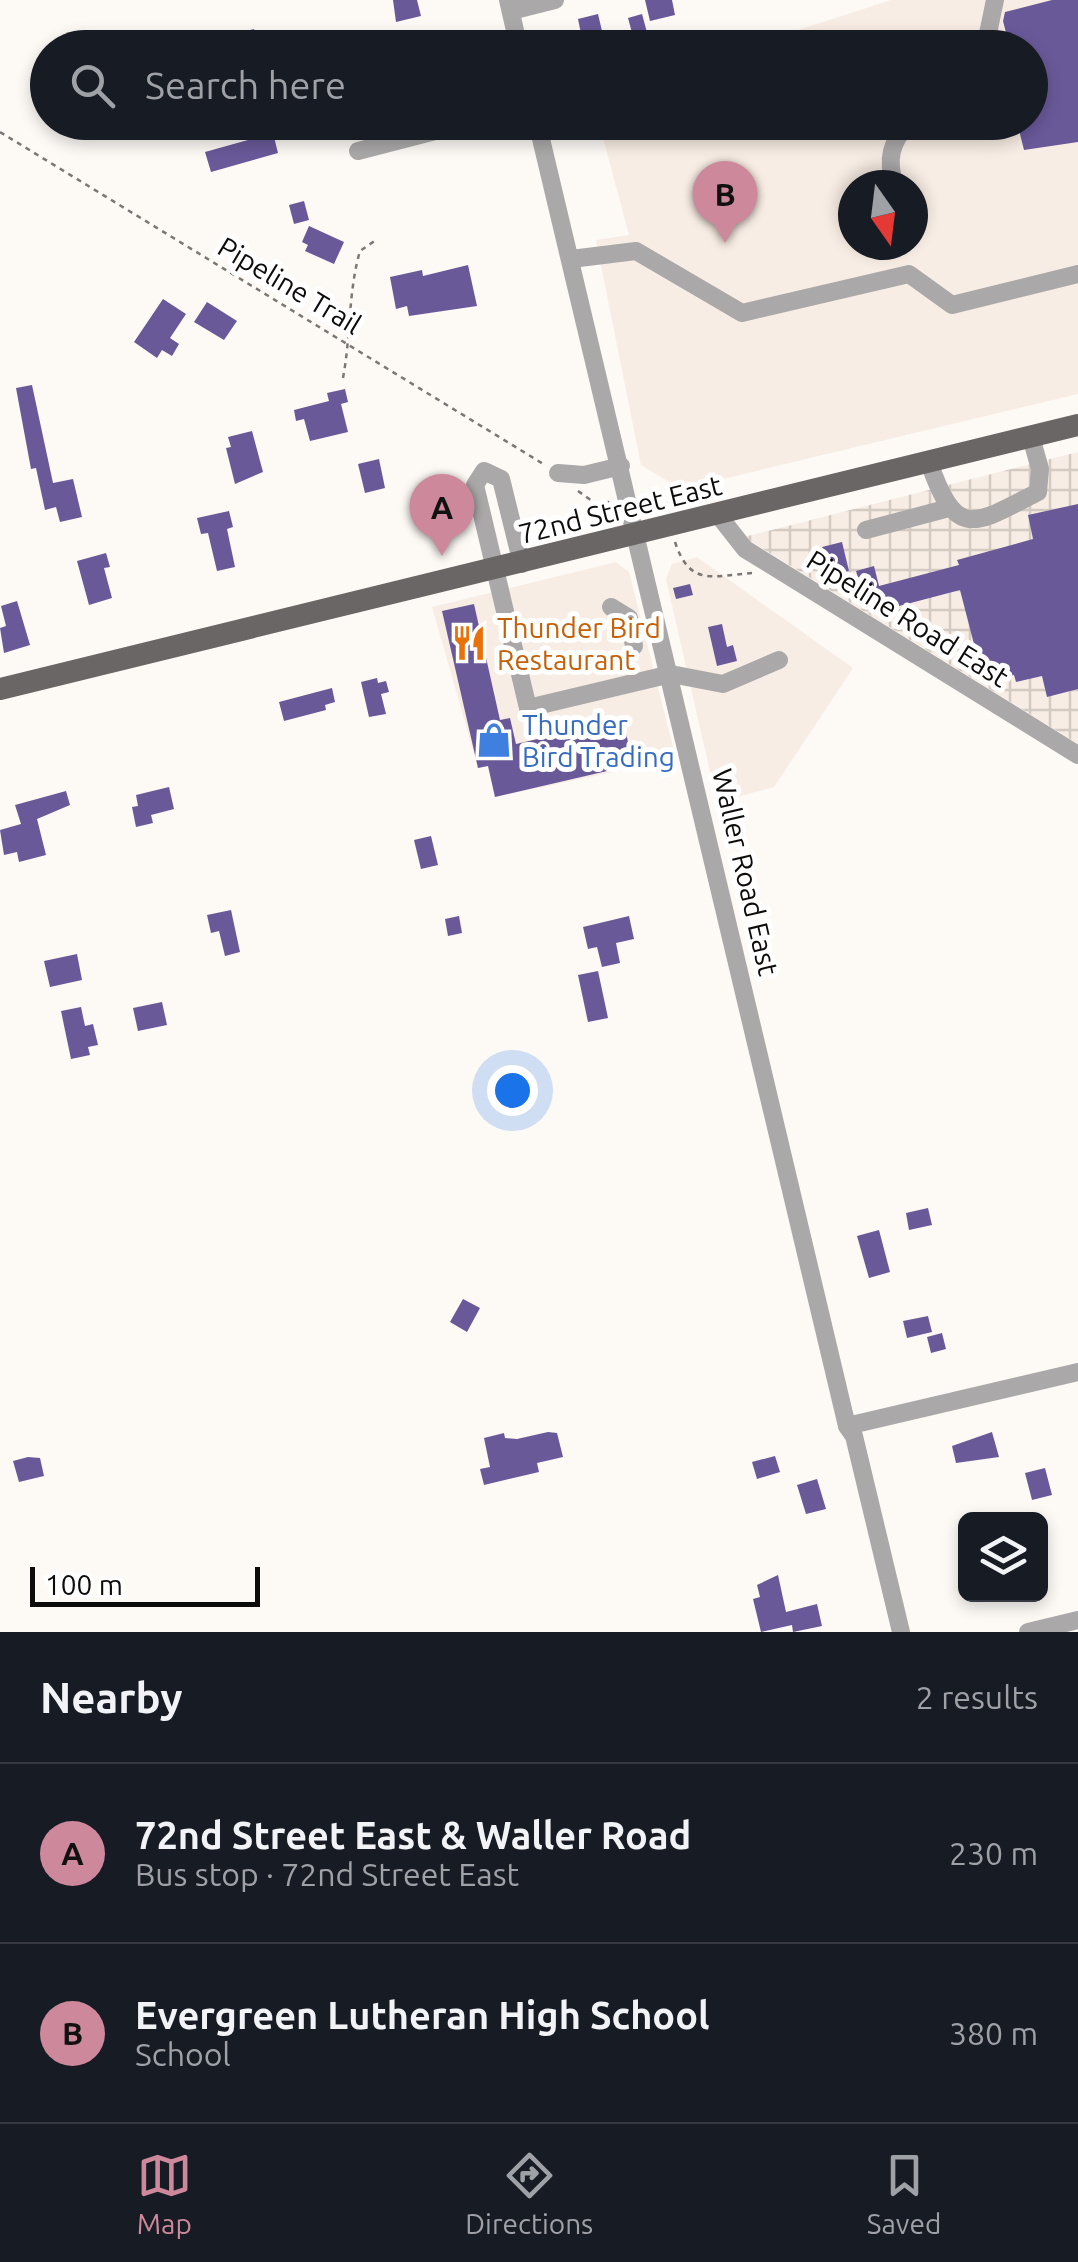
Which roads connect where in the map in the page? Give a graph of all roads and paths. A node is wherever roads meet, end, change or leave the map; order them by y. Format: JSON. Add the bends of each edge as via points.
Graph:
{"nodes":[{"id":1,"x":555,"y":0,"type":"edge"},
{"id":2,"x":995,"y":0,"type":"edge"},
{"id":3,"x":510,"y":5,"type":"edge"},
{"id":4,"x":516,"y":30,"type":"edge"},
{"id":5,"x":988,"y":30,"type":"edge"},
{"id":6,"x":0,"y":132,"type":"edge"},
{"id":7,"x":398,"y":140,"type":"edge"},
{"id":8,"x":542,"y":140,"type":"edge"},
{"id":9,"x":893,"y":140,"type":"edge"},
{"id":10,"x":358,"y":150,"type":"dead end"},
{"id":11,"x":890,"y":170,"type":"edge"},
{"id":12,"x":376,"y":240,"type":"dead end"},
{"id":13,"x":571,"y":259,"type":"junction"},
{"id":14,"x":1078,"y":274,"type":"edge"},
{"id":15,"x":350,"y":344,"type":"junction"},
{"id":16,"x":342,"y":378,"type":"dead end"},
{"id":17,"x":1078,"y":425,"type":"edge"},
{"id":18,"x":1032,"y":437,"type":"junction"},
{"id":19,"x":929,"y":462,"type":"junction"},
{"id":20,"x":621,"y":466,"type":"junction"},
{"id":21,"x":558,"y":473,"type":"joint"},
{"id":22,"x":650,"y":496,"type":"dead end"},
{"id":23,"x":667,"y":504,"type":"dead end"},
{"id":24,"x":949,"y":508,"type":"junction"},
{"id":25,"x":719,"y":516,"type":"junction"},
{"id":26,"x":866,"y":530,"type":"dead end"},
{"id":27,"x":637,"y":536,"type":"junction"},
{"id":28,"x":677,"y":548,"type":"dead end"},
{"id":29,"x":522,"y":564,"type":"junction"},
{"id":30,"x":497,"y":570,"type":"junction"},
{"id":31,"x":756,"y":573,"type":"dead end"},
{"id":32,"x":611,"y":606,"type":"dead end"},
{"id":33,"x":634,"y":646,"type":"dead end"},
{"id":34,"x":779,"y":660,"type":"dead end"},
{"id":35,"x":671,"y":674,"type":"junction"},
{"id":36,"x":0,"y":689,"type":"edge"},
{"id":37,"x":1078,"y":755,"type":"edge"},
{"id":38,"x":1078,"y":1372,"type":"edge"},
{"id":39,"x":847,"y":1426,"type":"junction"},
{"id":40,"x":1078,"y":1620,"type":"edge"},
{"id":41,"x":901,"y":1632,"type":"edge"},
{"id":42,"x":1028,"y":1632,"type":"edge"}],
"edges":[{"from":1,"to":3,"type":"street"},
{"from":2,"to":5,"type":"street"},
{"from":3,"to":4,"type":"street"},
{"from":6,"to":15,"type":"path","name":"Pipeline Trail"},
{"from":7,"to":10,"type":"street"},
{"from":8,"to":13,"type":"street","name":"Waller Road East"},
{"from":9,"to":11,"type":"street"},
{"from":12,"to":15,"type":"path","via":[[360,250],[353,274]]},
{"from":13,"to":14,"type":"street","via":[[636,251],[742,313],[910,274],[952,305]]},
{"from":13,"to":20,"type":"street","name":"Waller Road East"},
{"from":15,"to":16,"type":"path"},
{"from":15,"to":21,"type":"path","name":"Pipeline Trail"},
{"from":17,"to":18,"type":"main road","name":"72nd Street East"},
{"from":18,"to":19,"type":"main road","name":"72nd Street East"},
{"from":18,"to":24,"type":"street","via":[[1038,492],[994,515],[967,520]]},
{"from":19,"to":24,"type":"street"},
{"from":19,"to":25,"type":"main road","name":"72nd Street East"},
{"from":20,"to":21,"type":"street"},
{"from":20,"to":27,"type":"street","name":"Waller Road East"},
{"from":22,"to":23,"type":"path","via":[[664,493]]},
{"from":24,"to":26,"type":"street"},
{"from":25,"to":27,"type":"main road","name":"72nd Street East"},
{"from":25,"to":37,"type":"street","name":"Pipeline Road East","via":[[744,549]]},
{"from":27,"to":29,"type":"main road","name":"72nd Street East"},
{"from":27,"to":35,"type":"street","name":"Waller Road East"},
{"from":28,"to":31,"type":"path","via":[[685,566],[700,576]]},
{"from":29,"to":30,"type":"main road","name":"72nd Street East"},
{"from":29,"to":30,"type":"street","via":[[501,479],[484,471],[475,485]]},
{"from":30,"to":35,"type":"street","via":[[528,708]]},
{"from":30,"to":36,"type":"main road","name":"72nd Street East"},
{"from":32,"to":33,"type":"street","via":[[629,618]]},
{"from":34,"to":35,"type":"street","via":[[723,684]]},
{"from":35,"to":39,"type":"street","name":"Waller Road East"},
{"from":38,"to":39,"type":"street"},
{"from":39,"to":41,"type":"street","name":"Waller Road East"},
{"from":40,"to":42,"type":"street"}]}
